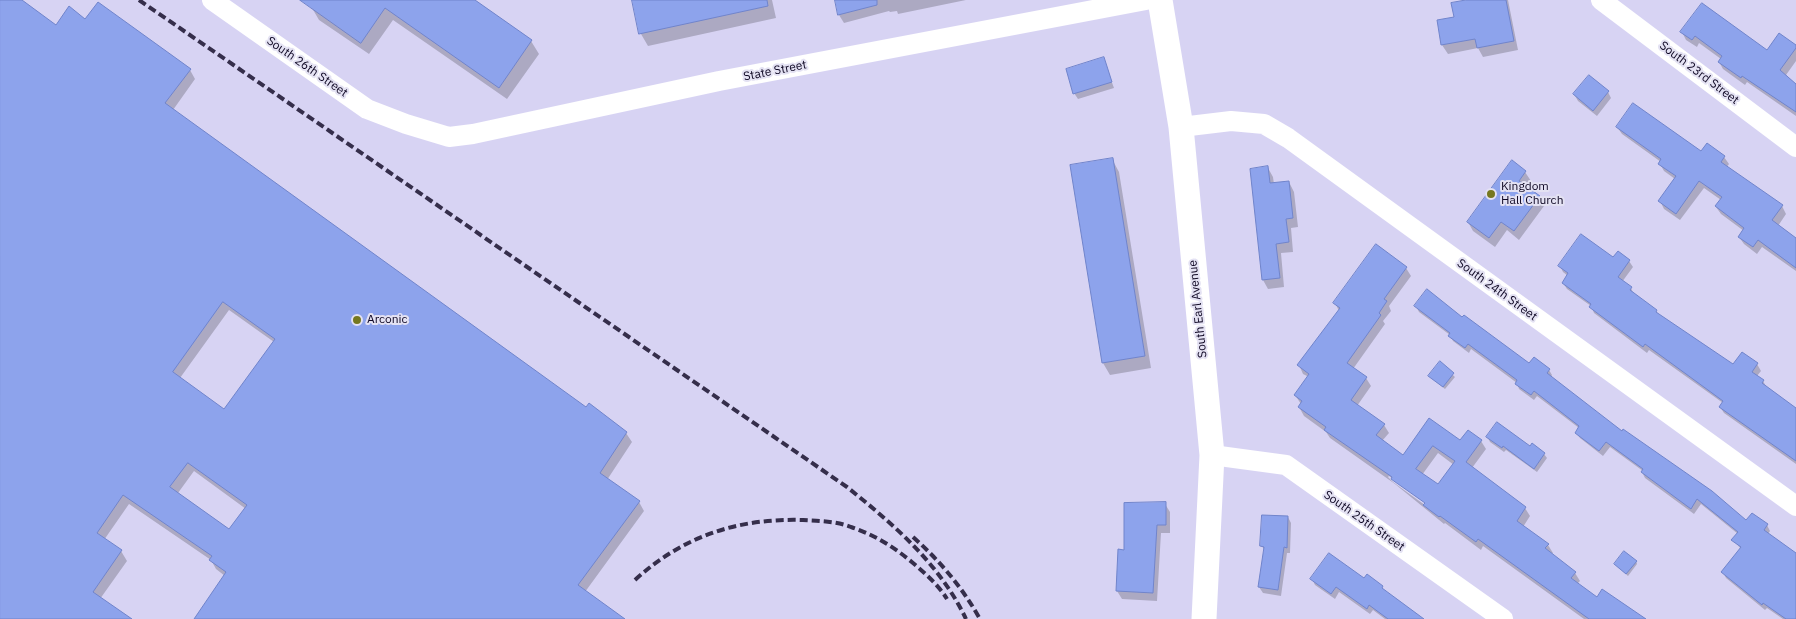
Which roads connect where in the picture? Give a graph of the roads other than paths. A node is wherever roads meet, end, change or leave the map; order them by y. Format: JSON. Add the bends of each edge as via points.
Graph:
{"nodes":[{"id":1,"x":212,"y":0,"type":"edge"},
{"id":2,"x":1146,"y":0,"type":"edge"},
{"id":3,"x":1160,"y":0,"type":"edge"},
{"id":4,"x":1601,"y":0,"type":"edge"},
{"id":5,"x":235,"y":6,"type":"edge"},
{"id":6,"x":406,"y":124,"type":"joint"},
{"id":7,"x":1182,"y":127,"type":"junction"},
{"id":8,"x":1796,"y":147,"type":"edge"},
{"id":9,"x":1212,"y":455,"type":"junction"},
{"id":10,"x":1796,"y":506,"type":"edge"},
{"id":11,"x":1204,"y":619,"type":"edge"},
{"id":12,"x":1503,"y":619,"type":"edge"}],
"edges":[{"from":1,"to":5,"type":"street","name":"South 26th Street"},
{"from":2,"to":6,"type":"street","name":"State Street","via":[[719,81],[473,134],[449,137]]},
{"from":3,"to":7,"type":"street","name":"South Earl Avenue"},
{"from":4,"to":8,"type":"street","name":"South 23rd Street"},
{"from":5,"to":6,"type":"street","name":"South 26th Street","via":[[367,109]]},
{"from":7,"to":9,"type":"street","name":"South Earl Avenue"},
{"from":7,"to":10,"type":"street","name":"South 24th Street","via":[[1231,121],[1264,124],[1288,138]]},
{"from":9,"to":11,"type":"street","name":"South Earl Avenue"},
{"from":9,"to":12,"type":"street","name":"South 25th Street","via":[[1286,465]]}]}
